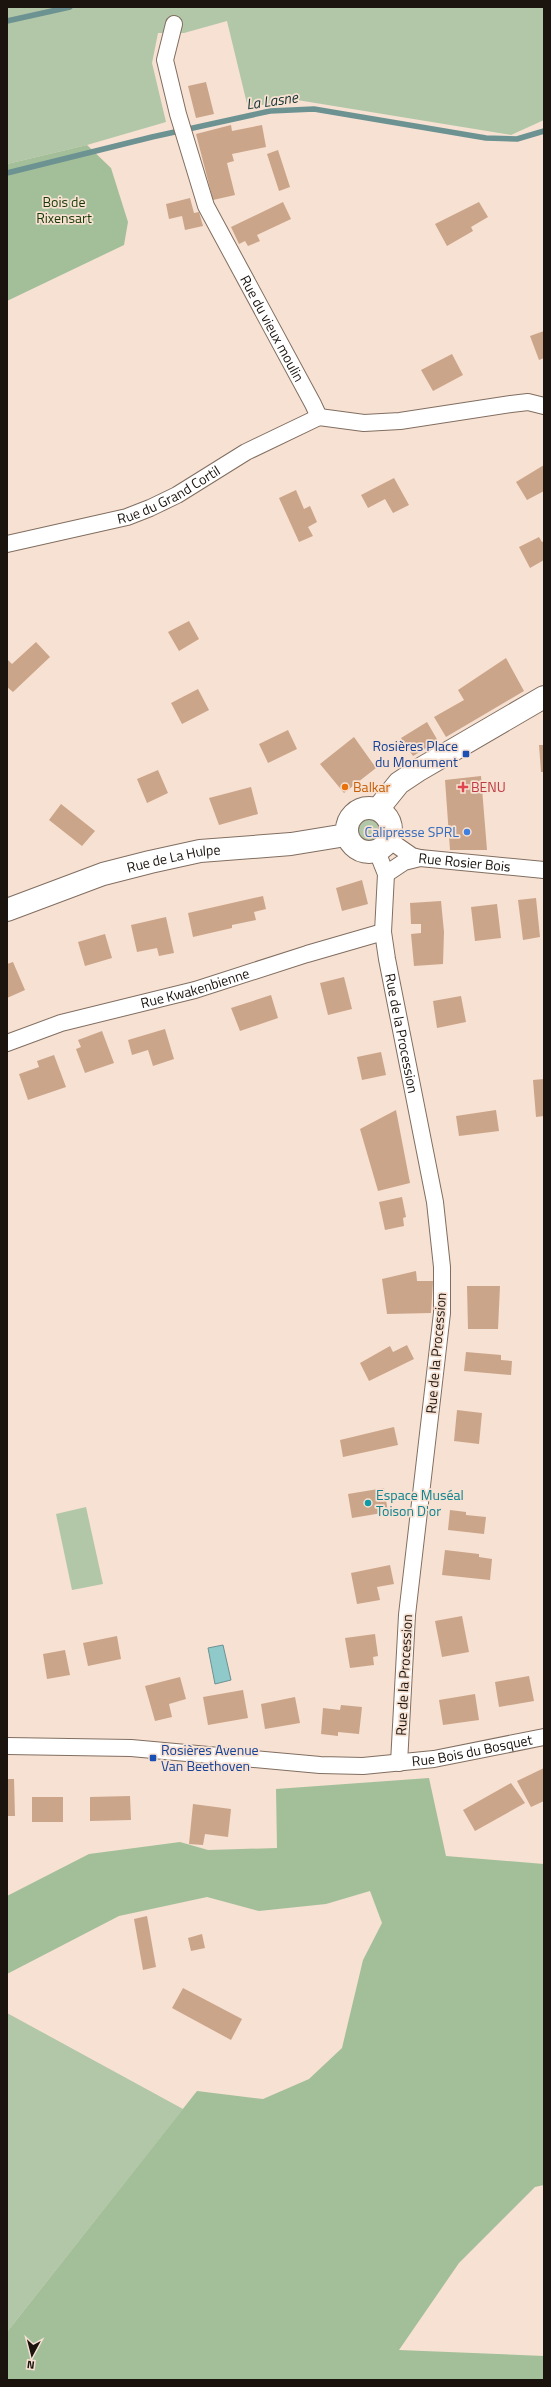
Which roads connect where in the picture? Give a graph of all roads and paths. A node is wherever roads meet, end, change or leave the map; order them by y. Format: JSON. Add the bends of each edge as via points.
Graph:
{"nodes":[{"id":1,"x":174,"y":24,"type":"dead end"},
{"id":2,"x":544,"y":406,"type":"edge"},
{"id":3,"x":319,"y":417,"type":"junction"},
{"id":4,"x":7,"y":544,"type":"edge"},
{"id":5,"x":544,"y":697,"type":"edge"},
{"id":6,"x":378,"y":809,"type":"junction"},
{"id":7,"x":346,"y":835,"type":"junction"},
{"id":8,"x":383,"y":845,"type":"junction"},
{"id":9,"x":420,"y":858,"type":"junction"},
{"id":10,"x":544,"y":870,"type":"edge"},
{"id":11,"x":386,"y":874,"type":"junction"},
{"id":12,"x":7,"y":910,"type":"edge"},
{"id":13,"x":383,"y":932,"type":"junction"},
{"id":14,"x":7,"y":1043,"type":"edge"},
{"id":15,"x":544,"y":1737,"type":"edge"},
{"id":16,"x":7,"y":1746,"type":"edge"},
{"id":17,"x":399,"y":1763,"type":"junction"}],
"edges":[{"from":1,"to":3,"type":"street","name":"Rue du vieux moulin","via":[[165,60],[187,147],[206,206]]},
{"from":2,"to":3,"type":"street","via":[[528,402],[400,421],[364,423]]},
{"from":3,"to":4,"type":"street","name":"Rue du Grand Cortil","via":[[246,452],[177,495],[150,508],[127,517]]},
{"from":5,"to":6,"type":"street","via":[[399,783]]},
{"from":6,"to":7,"type":"street","via":[[358,810],[346,825]]},
{"from":6,"to":8,"type":"street","via":[[385,814],[392,831]]},
{"from":7,"to":8,"type":"street","via":[[356,849],[369,851]]},
{"from":7,"to":12,"type":"street","name":"Rue de La Hulpe","via":[[291,844],[200,851],[150,862],[102,874]]},
{"from":8,"to":9,"type":"street","name":"Rue Rosier Bois"},
{"from":8,"to":11,"type":"street","name":"Rue de la Procession"},
{"from":9,"to":10,"type":"street","name":"Rue Rosier Bois"},
{"from":9,"to":11,"type":"street","via":[[404,862]]},
{"from":11,"to":13,"type":"street","name":"Rue de la Procession"},
{"from":13,"to":14,"type":"street","name":"Rue Kwakenbienne","via":[[195,990],[61,1023]]},
{"from":13,"to":17,"type":"street","name":"Rue de la Procession","via":[[433,1195],[442,1266],[440,1342],[407,1615]]},
{"from":15,"to":17,"type":"street","name":"Rue Bois du Bosquet","via":[[434,1759]]},
{"from":16,"to":17,"type":"street","name":"Rue Bois du Bosquet","via":[[131,1748],[320,1765],[363,1766]]}]}
